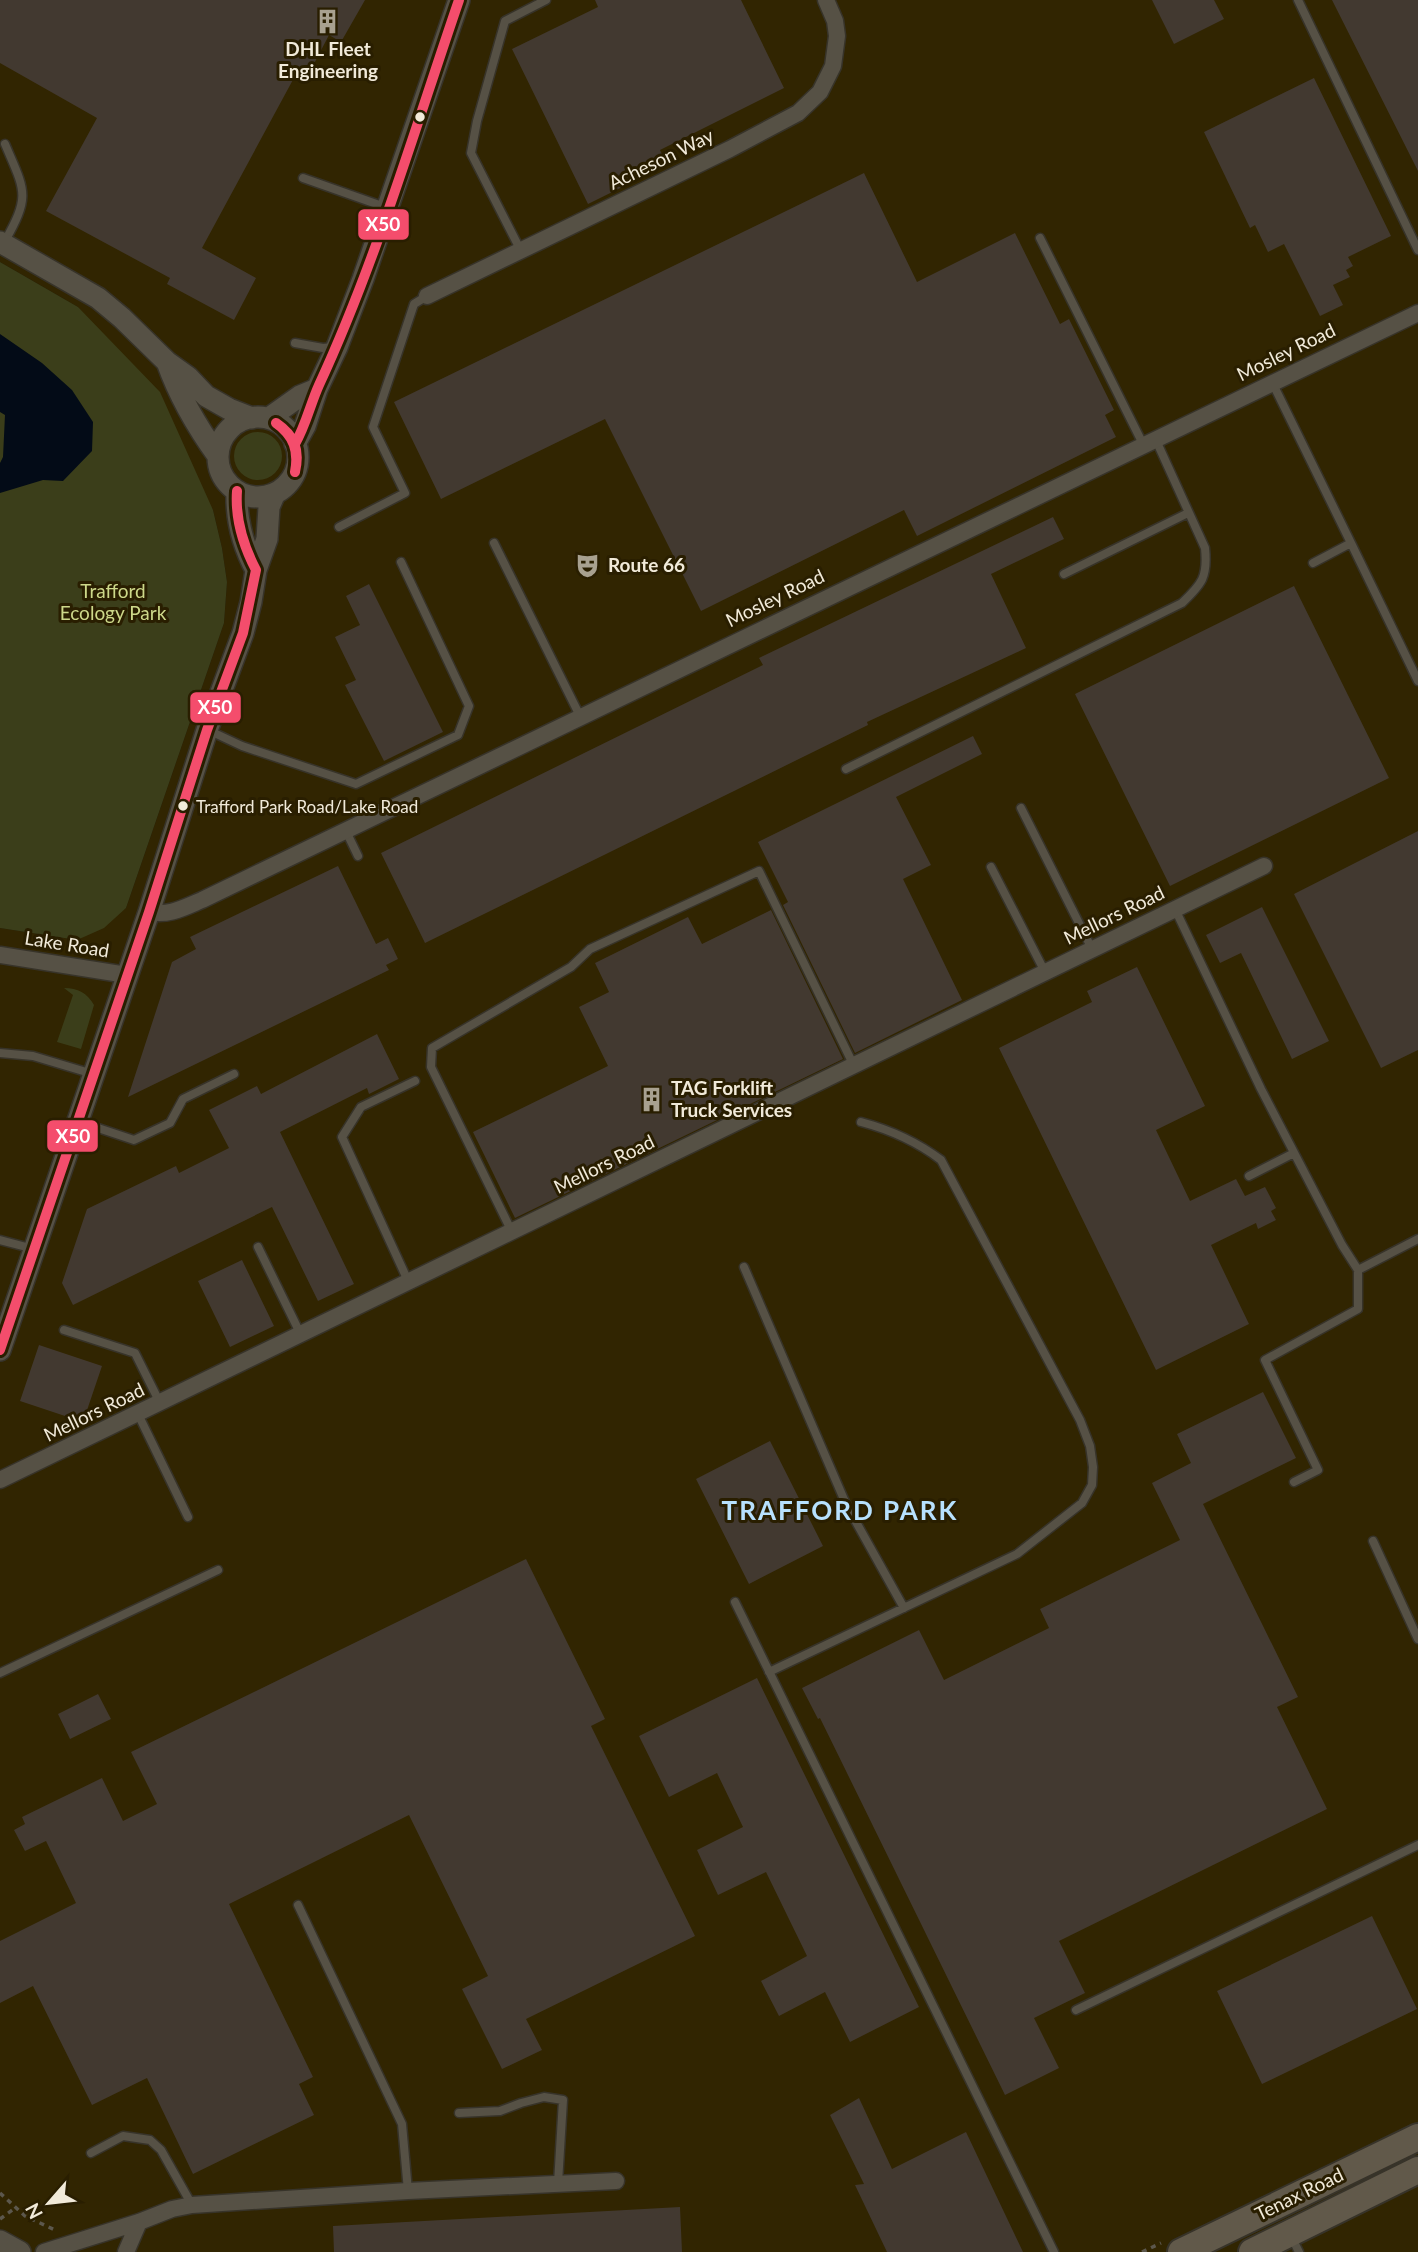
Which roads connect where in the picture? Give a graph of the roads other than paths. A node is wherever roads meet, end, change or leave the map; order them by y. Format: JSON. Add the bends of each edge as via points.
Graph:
{"nodes":[{"id":1,"x":459,"y":0,"type":"edge"},
{"id":2,"x":546,"y":0,"type":"edge"},
{"id":3,"x":826,"y":0,"type":"edge"},
{"id":4,"x":1298,"y":0,"type":"edge"},
{"id":5,"x":5,"y":144,"type":"dead end"},
{"id":6,"x":303,"y":178,"type":"dead end"},
{"id":7,"x":388,"y":208,"type":"junction"},
{"id":8,"x":1040,"y":238,"type":"dead end"},
{"id":9,"x":1,"y":243,"type":"edge"},
{"id":10,"x":1418,"y":250,"type":"edge"},
{"id":11,"x":521,"y":251,"type":"junction"},
{"id":12,"x":427,"y":296,"type":"joint"},
{"id":13,"x":1418,"y":313,"type":"edge"},
{"id":14,"x":295,"y":343,"type":"dead end"},
{"id":15,"x":337,"y":346,"type":"junction"},
{"id":16,"x":167,"y":362,"type":"junction"},
{"id":17,"x":1272,"y":382,"type":"junction"},
{"id":18,"x":317,"y":389,"type":"junction"},
{"id":19,"x":261,"y":418,"type":"junction"},
{"id":20,"x":1149,"y":441,"type":"junction"},
{"id":21,"x":295,"y":444,"type":"junction"},
{"id":22,"x":218,"y":456,"type":"junction"},
{"id":23,"x":237,"y":491,"type":"junction"},
{"id":24,"x":275,"y":493,"type":"junction"},
{"id":25,"x":1188,"y":513,"type":"junction"},
{"id":26,"x":340,"y":527,"type":"dead end"},
{"id":27,"x":495,"y":543,"type":"dead end"},
{"id":28,"x":1351,"y":543,"type":"junction"},
{"id":29,"x":401,"y":562,"type":"dead end"},
{"id":30,"x":1313,"y":563,"type":"dead end"},
{"id":31,"x":256,"y":570,"type":"junction"},
{"id":32,"x":1064,"y":574,"type":"dead end"},
{"id":33,"x":1418,"y":681,"type":"edge"},
{"id":34,"x":580,"y":716,"type":"junction"},
{"id":35,"x":207,"y":730,"type":"junction"},
{"id":36,"x":846,"y":769,"type":"dead end"},
{"id":37,"x":1021,"y":808,"type":"dead end"},
{"id":38,"x":345,"y":830,"type":"junction"},
{"id":39,"x":358,"y":856,"type":"dead end"},
{"id":40,"x":1264,"y":866,"type":"dead end"},
{"id":41,"x":991,"y":867,"type":"dead end"},
{"id":42,"x":1175,"y":909,"type":"junction"},
{"id":43,"x":149,"y":912,"type":"junction"},
{"id":44,"x":1092,"y":949,"type":"junction"},
{"id":45,"x":0,"y":955,"type":"edge"},
{"id":46,"x":1045,"y":972,"type":"junction"},
{"id":47,"x":127,"y":975,"type":"junction"},
{"id":48,"x":0,"y":1053,"type":"edge"},
{"id":49,"x":854,"y":1066,"type":"junction"},
{"id":50,"x":234,"y":1073,"type":"dead end"},
{"id":51,"x":93,"y":1074,"type":"junction"},
{"id":52,"x":415,"y":1081,"type":"dead end"},
{"id":53,"x":77,"y":1121,"type":"junction"},
{"id":54,"x":861,"y":1122,"type":"dead end"},
{"id":55,"x":1294,"y":1153,"type":"junction"},
{"id":56,"x":1249,"y":1176,"type":"dead end"},
{"id":57,"x":513,"y":1232,"type":"junction"},
{"id":58,"x":1418,"y":1239,"type":"edge"},
{"id":59,"x":0,"y":1240,"type":"edge"},
{"id":60,"x":258,"y":1247,"type":"dead end"},
{"id":61,"x":34,"y":1249,"type":"junction"},
{"id":62,"x":744,"y":1267,"type":"dead end"},
{"id":63,"x":1358,"y":1270,"type":"junction"},
{"id":64,"x":409,"y":1283,"type":"junction"},
{"id":65,"x":64,"y":1329,"type":"dead end"},
{"id":66,"x":301,"y":1335,"type":"junction"},
{"id":67,"x":0,"y":1350,"type":"edge"},
{"id":68,"x":160,"y":1403,"type":"junction"},
{"id":69,"x":138,"y":1414,"type":"junction"},
{"id":70,"x":0,"y":1480,"type":"edge"},
{"id":71,"x":1294,"y":1482,"type":"dead end"},
{"id":72,"x":188,"y":1517,"type":"dead end"},
{"id":73,"x":1373,"y":1541,"type":"dead end"},
{"id":74,"x":218,"y":1570,"type":"dead end"},
{"id":75,"x":735,"y":1602,"type":"dead end"},
{"id":76,"x":904,"y":1608,"type":"junction"},
{"id":77,"x":1418,"y":1639,"type":"edge"},
{"id":78,"x":769,"y":1672,"type":"junction"},
{"id":79,"x":0,"y":1673,"type":"edge"},
{"id":80,"x":1418,"y":1845,"type":"edge"},
{"id":81,"x":298,"y":1905,"type":"dead end"},
{"id":82,"x":1076,"y":2010,"type":"dead end"},
{"id":83,"x":459,"y":2113,"type":"dead end"},
{"id":84,"x":1418,"y":2137,"type":"edge"},
{"id":85,"x":91,"y":2153,"type":"dead end"},
{"id":86,"x":1418,"y":2170,"type":"edge"},
{"id":87,"x":616,"y":2181,"type":"dead end"},
{"id":88,"x":558,"y":2183,"type":"junction"},
{"id":89,"x":408,"y":2191,"type":"junction"},
{"id":90,"x":192,"y":2206,"type":"junction"},
{"id":91,"x":139,"y":2222,"type":"junction"},
{"id":92,"x":0,"y":2241,"type":"edge"},
{"id":93,"x":1295,"y":2243,"type":"edge"},
{"id":94,"x":20,"y":2252,"type":"edge"},
{"id":95,"x":44,"y":2252,"type":"edge"},
{"id":96,"x":126,"y":2252,"type":"edge"},
{"id":97,"x":1054,"y":2252,"type":"edge"},
{"id":98,"x":1181,"y":2252,"type":"edge"},
{"id":99,"x":1252,"y":2252,"type":"edge"}],
"edges":[{"from":1,"to":7,"type":"street"},
{"from":2,"to":11,"type":"lane","via":[[505,21],[471,153]]},
{"from":3,"to":11,"type":"street","name":"Acheson Way","via":[[835,21],[836,51],[828,79],[798,113]]},
{"from":4,"to":10,"type":"lane"},
{"from":5,"to":9,"type":"lane","via":[[22,183],[24,201]]},
{"from":6,"to":7,"type":"lane"},
{"from":7,"to":15,"type":"street"},
{"from":8,"to":20,"type":"lane"},
{"from":9,"to":16,"type":"street","via":[[98,298]]},
{"from":11,"to":12,"type":"street","name":"Acheson Way"},
{"from":12,"to":26,"type":"lane","via":[[414,304],[373,427],[405,493]]},
{"from":13,"to":17,"type":"street","name":"Mosley Road"},
{"from":14,"to":15,"type":"lane"},
{"from":15,"to":18,"type":"street"},
{"from":16,"to":19,"type":"street","via":[[206,396],[229,409]]},
{"from":16,"to":22,"type":"street","via":[[176,388]]},
{"from":17,"to":20,"type":"street","name":"Mosley Road"},
{"from":17,"to":28,"type":"lane"},
{"from":18,"to":19,"type":"street"},
{"from":18,"to":21,"type":"street"},
{"from":19,"to":21,"type":"street","via":[[281,425]]},
{"from":19,"to":22,"type":"street","via":[[239,422],[228,431]]},
{"from":20,"to":25,"type":"lane"},
{"from":20,"to":34,"type":"street","name":"Mosley Road"},
{"from":21,"to":24,"type":"street","via":[[297,467],[285,487]]},
{"from":22,"to":23,"type":"street","via":[[223,476]]},
{"from":23,"to":24,"type":"street","via":[[262,497]]},
{"from":23,"to":31,"type":"street","via":[[245,550]]},
{"from":24,"to":31,"type":"street"},
{"from":25,"to":32,"type":"lane"},
{"from":25,"to":36,"type":"lane","via":[[1205,548],[1207,567],[1200,586],[1182,603]]},
{"from":27,"to":34,"type":"lane"},
{"from":28,"to":30,"type":"lane"},
{"from":28,"to":33,"type":"lane"},
{"from":29,"to":35,"type":"lane","via":[[469,706],[458,735],[356,784]]},
{"from":31,"to":35,"type":"street","via":[[243,633]]},
{"from":34,"to":38,"type":"street","name":"Mosley Road"},
{"from":35,"to":43,"type":"street"},
{"from":37,"to":44,"type":"lane"},
{"from":38,"to":39,"type":"lane"},
{"from":38,"to":43,"type":"street","name":"Mosley Road","via":[[176,911]]},
{"from":40,"to":42,"type":"street","name":"Mellors Road"},
{"from":41,"to":46,"type":"lane"},
{"from":42,"to":44,"type":"street","name":"Mellors Road"},
{"from":42,"to":55,"type":"lane"},
{"from":43,"to":47,"type":"street"},
{"from":44,"to":46,"type":"street","name":"Mellors Road"},
{"from":45,"to":47,"type":"street","name":"Lake Road"},
{"from":46,"to":49,"type":"street","name":"Mellors Road"},
{"from":47,"to":51,"type":"street"},
{"from":48,"to":51,"type":"lane","via":[[33,1056]]},
{"from":49,"to":57,"type":"street","name":"Mellors Road"},
{"from":49,"to":57,"type":"lane","via":[[759,871],[590,949],[571,967],[432,1048],[431,1067]]},
{"from":50,"to":53,"type":"lane","via":[[183,1099],[170,1123],[134,1140]]},
{"from":51,"to":53,"type":"street"},
{"from":52,"to":64,"type":"lane","via":[[361,1107],[342,1138]]},
{"from":53,"to":61,"type":"street"},
{"from":54,"to":76,"type":"lane","via":[[892,1130],[941,1160],[1080,1420],[1093,1467],[1092,1485],[1082,1503],[1017,1554]]},
{"from":55,"to":56,"type":"lane"},
{"from":55,"to":63,"type":"lane"},
{"from":57,"to":64,"type":"street","name":"Mellors Road"},
{"from":58,"to":63,"type":"lane"},
{"from":59,"to":61,"type":"lane"},
{"from":60,"to":66,"type":"lane"},
{"from":61,"to":67,"type":"street","via":[[12,1303]]},
{"from":62,"to":76,"type":"lane","via":[[846,1504]]},
{"from":63,"to":71,"type":"lane","via":[[1358,1309],[1265,1360],[1318,1469]]},
{"from":64,"to":66,"type":"street","name":"Mellors Road"},
{"from":65,"to":68,"type":"lane","via":[[135,1353]]},
{"from":66,"to":68,"type":"street","name":"Mellors Road"},
{"from":68,"to":69,"type":"street","name":"Mellors Road"},
{"from":69,"to":70,"type":"street","name":"Mellors Road"},
{"from":69,"to":72,"type":"lane"},
{"from":73,"to":77,"type":"lane"},
{"from":74,"to":79,"type":"lane"},
{"from":75,"to":78,"type":"lane"},
{"from":76,"to":78,"type":"lane"},
{"from":78,"to":97,"type":"lane"},
{"from":80,"to":82,"type":"lane"},
{"from":81,"to":89,"type":"lane","via":[[402,2124]]},
{"from":83,"to":88,"type":"lane","via":[[500,2111],[544,2097],[563,2100]]},
{"from":84,"to":98,"type":"main road","name":"Tenax Road"},
{"from":85,"to":90,"type":"lane","via":[[124,2136],[150,2140],[161,2150]]},
{"from":86,"to":93,"type":"main road","name":"Tenax Road"},
{"from":87,"to":88,"type":"street"},
{"from":88,"to":89,"type":"street"},
{"from":89,"to":90,"type":"street"},
{"from":90,"to":91,"type":"street"},
{"from":91,"to":95,"type":"street"},
{"from":91,"to":96,"type":"street"},
{"from":92,"to":94,"type":"street"},
{"from":93,"to":99,"type":"main road","name":"Tenax Road"}]}
